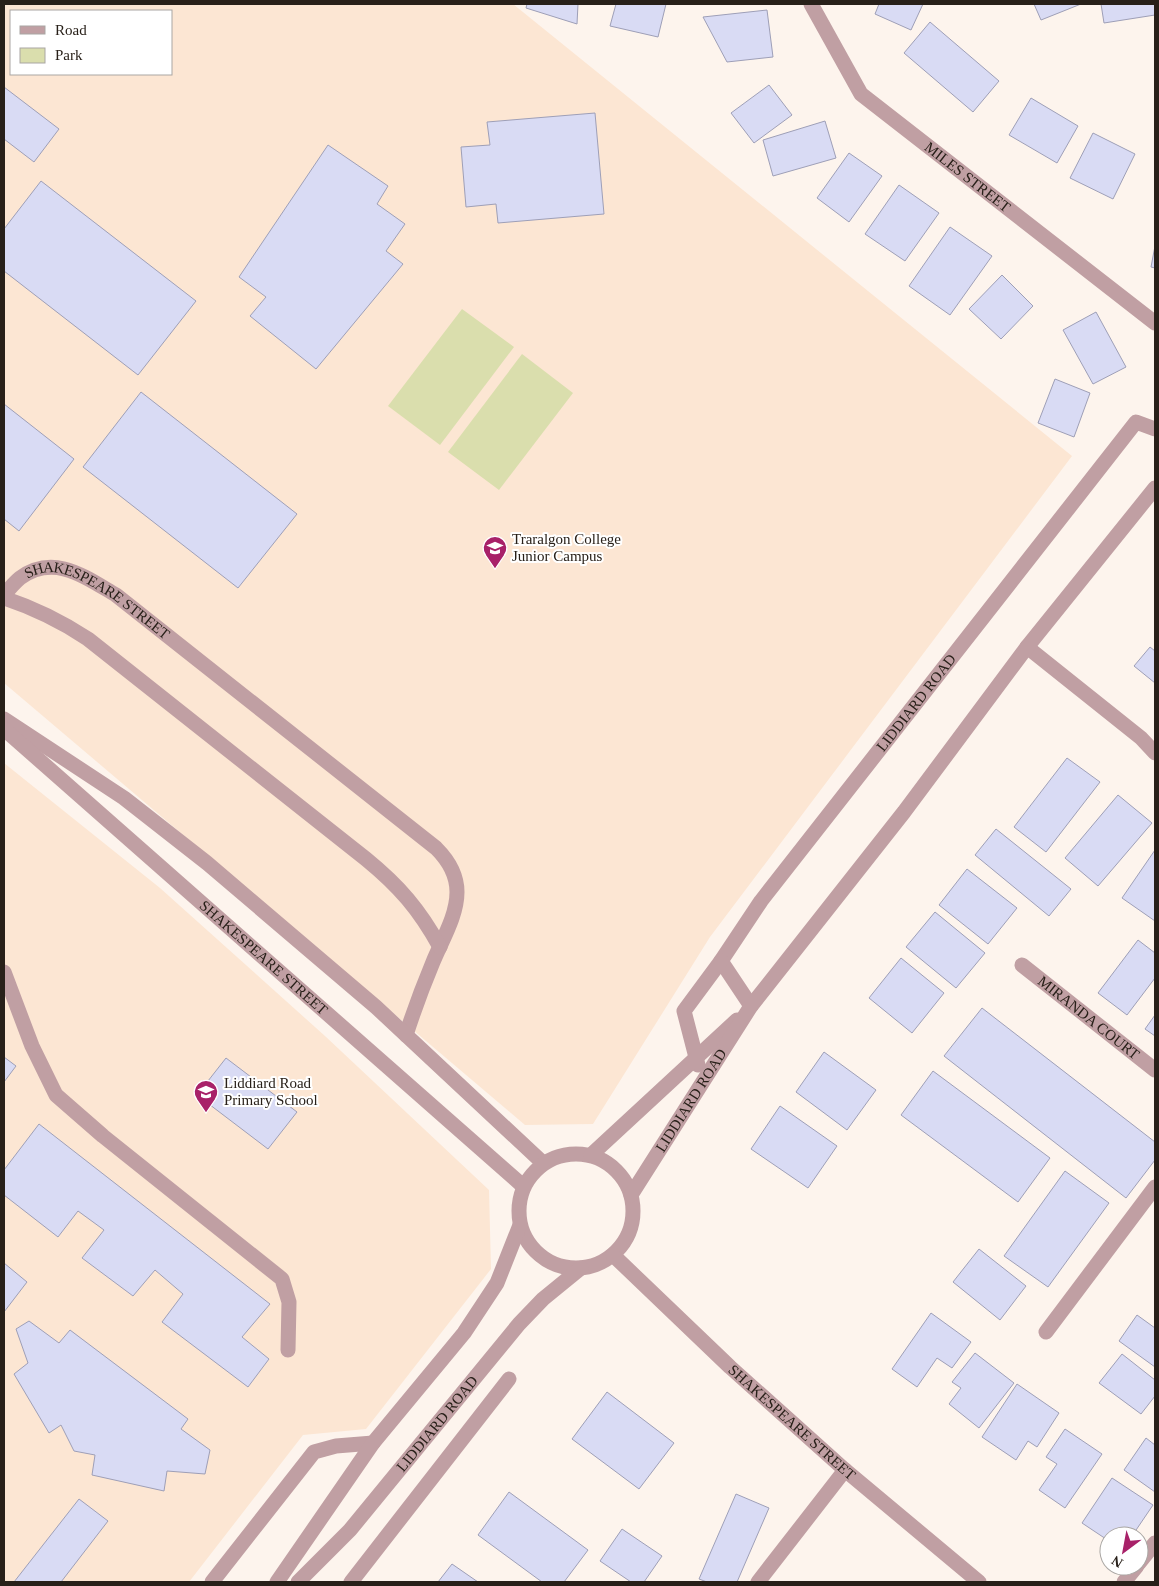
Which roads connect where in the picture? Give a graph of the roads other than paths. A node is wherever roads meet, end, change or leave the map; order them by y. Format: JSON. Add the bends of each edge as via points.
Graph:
{"nodes":[{"id":1,"x":811,"y":4,"type":"edge"},
{"id":2,"x":1155,"y":323,"type":"edge"},
{"id":3,"x":1155,"y":429,"type":"edge"},
{"id":4,"x":1155,"y":488,"type":"edge"},
{"id":5,"x":4,"y":596,"type":"edge"},
{"id":6,"x":1027,"y":647,"type":"junction"},
{"id":7,"x":4,"y":719,"type":"edge"},
{"id":8,"x":4,"y":730,"type":"edge"},
{"id":9,"x":1155,"y":753,"type":"edge"},
{"id":10,"x":440,"y":947,"type":"junction"},
{"id":11,"x":721,"y":961,"type":"junction"},
{"id":12,"x":1022,"y":965,"type":"dead end"},
{"id":13,"x":4,"y":972,"type":"edge"},
{"id":14,"x":751,"y":1006,"type":"junction"},
{"id":15,"x":406,"y":1035,"type":"junction"},
{"id":16,"x":697,"y":1056,"type":"junction"},
{"id":17,"x":1155,"y":1070,"type":"edge"},
{"id":18,"x":700,"y":1086,"type":"junction"},
{"id":19,"x":591,"y":1155,"type":"junction"},
{"id":20,"x":543,"y":1163,"type":"junction"},
{"id":21,"x":524,"y":1186,"type":"junction"},
{"id":22,"x":1155,"y":1187,"type":"edge"},
{"id":23,"x":631,"y":1195,"type":"junction"},
{"id":24,"x":520,"y":1225,"type":"junction"},
{"id":25,"x":613,"y":1255,"type":"junction"},
{"id":26,"x":581,"y":1268,"type":"junction"},
{"id":27,"x":1046,"y":1332,"type":"dead end"},
{"id":28,"x":288,"y":1350,"type":"dead end"},
{"id":29,"x":509,"y":1379,"type":"dead end"},
{"id":30,"x":373,"y":1443,"type":"junction"},
{"id":31,"x":845,"y":1470,"type":"junction"},
{"id":32,"x":212,"y":1582,"type":"edge"},
{"id":33,"x":276,"y":1582,"type":"edge"},
{"id":34,"x":298,"y":1582,"type":"edge"},
{"id":35,"x":351,"y":1582,"type":"edge"},
{"id":36,"x":758,"y":1582,"type":"edge"},
{"id":37,"x":979,"y":1582,"type":"edge"}],
"edges":[{"from":1,"to":2,"type":"street","name":"MILES STREET","via":[[861,94]]},
{"from":3,"to":11,"type":"street","name":"LIDDIARD ROAD","via":[[1136,422],[761,901]]},
{"from":4,"to":6,"type":"street","name":"LIDDIARD ROAD"},
{"from":5,"to":10,"type":"street","name":"SHAKESPEARE STREET","via":[[64,623],[88,639],[366,859],[408,898]]},
{"from":5,"to":10,"type":"street","name":"SHAKESPEARE STREET","via":[[18,579],[29,572],[54,567],[80,573],[116,595],[436,848],[451,868],[457,891]]},
{"from":6,"to":9,"type":"street","via":[[1141,738]]},
{"from":6,"to":14,"type":"street","name":"LIDDIARD ROAD","via":[[904,812]]},
{"from":7,"to":15,"type":"street","via":[[124,798],[207,863]]},
{"from":8,"to":21,"type":"street","name":"SHAKESPEARE STREET"},
{"from":10,"to":15,"type":"street","name":"SHAKESPEARE STREET"},
{"from":11,"to":14,"type":"street"},
{"from":11,"to":16,"type":"street","via":[[684,1011]]},
{"from":12,"to":17,"type":"street","name":"MIRANDA COURT"},
{"from":13,"to":28,"type":"street","via":[[32,1046],[56,1095],[282,1279],[289,1302]]},
{"from":14,"to":16,"type":"street","name":"LIDDIARD ROAD"},
{"from":14,"to":18,"type":"street","name":"LIDDIARD ROAD"},
{"from":15,"to":20,"type":"street"},
{"from":16,"to":18,"type":"street"},
{"from":16,"to":19,"type":"street","name":"LIDDIARD ROAD"},
{"from":18,"to":23,"type":"street","name":"LIDDIARD ROAD"},
{"from":19,"to":20,"type":"street","via":[[571,1153]]},
{"from":19,"to":23,"type":"street","via":[[610,1166]]},
{"from":20,"to":21,"type":"street"},
{"from":21,"to":24,"type":"street","via":[[518,1205]]},
{"from":22,"to":27,"type":"street"},
{"from":23,"to":25,"type":"street","via":[[634,1214],[629,1233]]},
{"from":24,"to":26,"type":"street","via":[[527,1241],[541,1256],[561,1266]]},
{"from":24,"to":30,"type":"street","via":[[497,1283],[464,1333]]},
{"from":25,"to":26,"type":"street"},
{"from":25,"to":31,"type":"street","name":"SHAKESPEARE STREET","via":[[730,1367]]},
{"from":26,"to":34,"type":"street","name":"LIDDIARD ROAD","via":[[519,1324],[350,1530]]},
{"from":29,"to":35,"type":"street","name":"LIDDIARD ROAD"},
{"from":30,"to":32,"type":"street","via":[[336,1446],[314,1452]]},
{"from":30,"to":33,"type":"street"},
{"from":31,"to":36,"type":"street"},
{"from":31,"to":37,"type":"street","name":"SHAKESPEARE STREET"}]}
